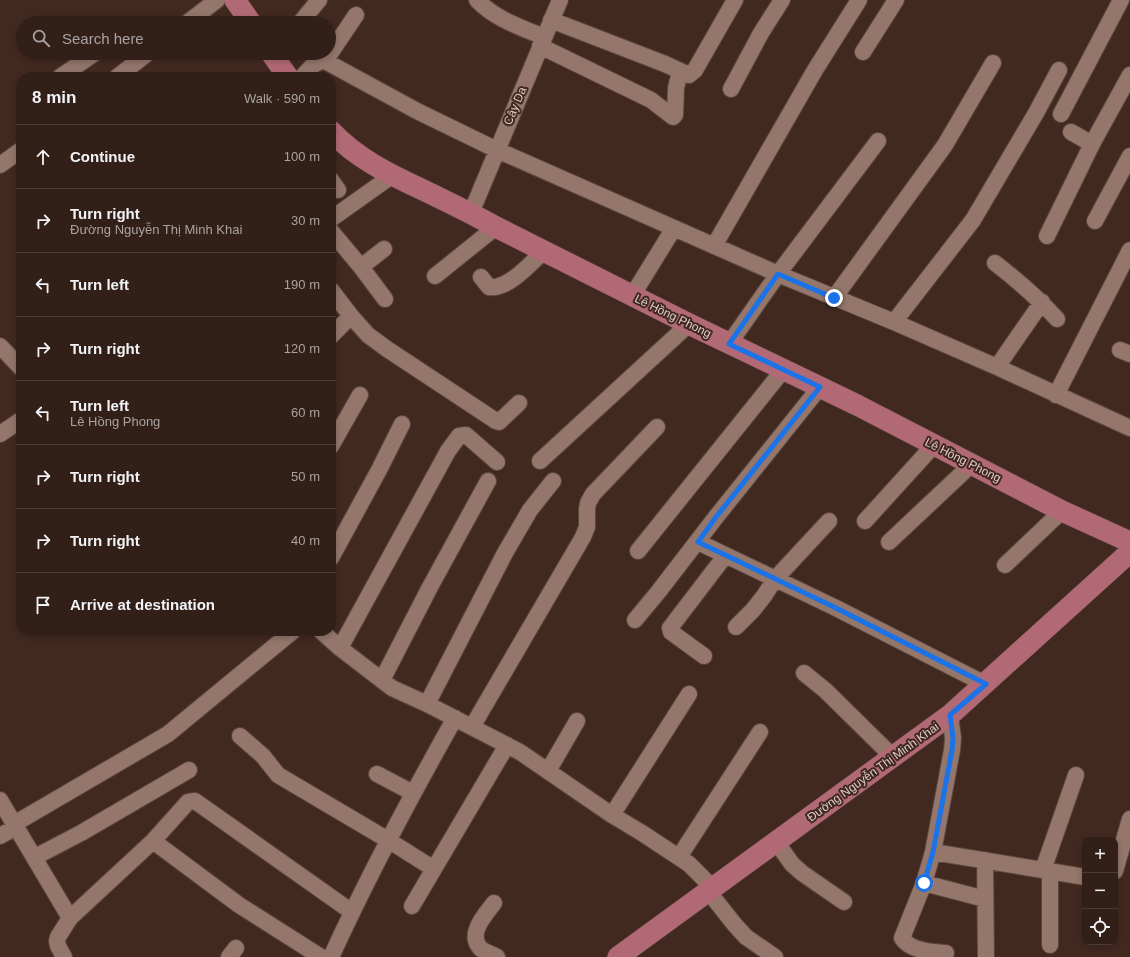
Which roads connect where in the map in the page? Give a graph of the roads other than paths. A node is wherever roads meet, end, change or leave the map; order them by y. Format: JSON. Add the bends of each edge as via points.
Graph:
{"nodes":[{"id":1,"x":217,"y":0,"type":"edge"},
{"id":2,"x":235,"y":0,"type":"edge"},
{"id":3,"x":319,"y":0,"type":"edge"},
{"id":4,"x":477,"y":0,"type":"edge"},
{"id":5,"x":560,"y":0,"type":"edge"},
{"id":6,"x":735,"y":0,"type":"edge"},
{"id":7,"x":782,"y":0,"type":"edge"},
{"id":8,"x":859,"y":0,"type":"edge"},
{"id":9,"x":896,"y":0,"type":"edge"},
{"id":10,"x":1121,"y":0,"type":"edge"},
{"id":11,"x":356,"y":15,"type":"dead end"},
{"id":12,"x":196,"y":16,"type":"edge"},
{"id":13,"x":246,"y":16,"type":"edge"},
{"id":14,"x":306,"y":16,"type":"edge"},
{"id":15,"x":551,"y":20,"type":"junction"},
{"id":16,"x":542,"y":42,"type":"junction"},
{"id":17,"x":336,"y":45,"type":"edge"},
{"id":18,"x":863,"y":52,"type":"dead end"},
{"id":19,"x":85,"y":60,"type":"edge"},
{"id":20,"x":139,"y":60,"type":"edge"},
{"id":21,"x":277,"y":60,"type":"edge"},
{"id":22,"x":325,"y":61,"type":"joint"},
{"id":23,"x":993,"y":63,"type":"dead end"},
{"id":24,"x":1059,"y":70,"type":"dead end"},
{"id":25,"x":680,"y":71,"type":"junction"},
{"id":26,"x":67,"y":72,"type":"edge"},
{"id":27,"x":123,"y":72,"type":"edge"},
{"id":28,"x":285,"y":72,"type":"edge"},
{"id":29,"x":307,"y":72,"type":"edge"},
{"id":30,"x":1130,"y":75,"type":"edge"},
{"id":31,"x":731,"y":89,"type":"dead end"},
{"id":32,"x":1061,"y":114,"type":"dead end"},
{"id":33,"x":1071,"y":132,"type":"dead end"},
{"id":34,"x":336,"y":141,"type":"edge"},
{"id":35,"x":878,"y":141,"type":"dead end"},
{"id":36,"x":1092,"y":144,"type":"junction"},
{"id":37,"x":497,"y":150,"type":"junction"},
{"id":38,"x":16,"y":154,"type":"edge"},
{"id":39,"x":1130,"y":156,"type":"edge"},
{"id":40,"x":0,"y":165,"type":"edge"},
{"id":41,"x":393,"y":176,"type":"junction"},
{"id":42,"x":471,"y":213,"type":"junction"},
{"id":43,"x":336,"y":216,"type":"edge"},
{"id":44,"x":1095,"y":221,"type":"dead end"},
{"id":45,"x":496,"y":227,"type":"junction"},
{"id":46,"x":674,"y":228,"type":"junction"},
{"id":47,"x":1047,"y":236,"type":"dead end"},
{"id":48,"x":336,"y":237,"type":"edge"},
{"id":49,"x":714,"y":246,"type":"junction"},
{"id":50,"x":384,"y":249,"type":"dead end"},
{"id":51,"x":1130,"y":250,"type":"edge"},
{"id":52,"x":544,"y":251,"type":"junction"},
{"id":53,"x":995,"y":263,"type":"dead end"},
{"id":54,"x":361,"y":267,"type":"junction"},
{"id":55,"x":778,"y":274,"type":"junction"},
{"id":56,"x":435,"y":276,"type":"dead end"},
{"id":57,"x":481,"y":277,"type":"dead end"},
{"id":58,"x":336,"y":296,"type":"edge"},
{"id":59,"x":632,"y":296,"type":"junction"},
{"id":60,"x":834,"y":298,"type":"junction"},
{"id":61,"x":384,"y":299,"type":"dead end"},
{"id":62,"x":1042,"y":302,"type":"junction"},
{"id":63,"x":351,"y":316,"type":"junction"},
{"id":64,"x":1057,"y":319,"type":"dead end"},
{"id":65,"x":894,"y":322,"type":"junction"},
{"id":66,"x":689,"y":324,"type":"junction"},
{"id":67,"x":336,"y":331,"type":"edge"},
{"id":68,"x":729,"y":344,"type":"junction"},
{"id":69,"x":0,"y":346,"type":"edge"},
{"id":70,"x":16,"y":363,"type":"edge"},
{"id":71,"x":997,"y":367,"type":"junction"},
{"id":72,"x":784,"y":369,"type":"junction"},
{"id":73,"x":820,"y":387,"type":"junction"},
{"id":74,"x":360,"y":395,"type":"dead end"},
{"id":75,"x":1056,"y":395,"type":"junction"},
{"id":76,"x":519,"y":403,"type":"dead end"},
{"id":77,"x":16,"y":423,"type":"edge"},
{"id":78,"x":402,"y":424,"type":"dead end"},
{"id":79,"x":657,"y":427,"type":"dead end"},
{"id":80,"x":1130,"y":428,"type":"edge"},
{"id":81,"x":0,"y":434,"type":"edge"},
{"id":82,"x":336,"y":437,"type":"edge"},
{"id":83,"x":934,"y":444,"type":"junction"},
{"id":84,"x":540,"y":461,"type":"dead end"},
{"id":85,"x":497,"y":462,"type":"dead end"},
{"id":86,"x":972,"y":464,"type":"junction"},
{"id":87,"x":488,"y":481,"type":"dead end"},
{"id":88,"x":553,"y":481,"type":"dead end"},
{"id":89,"x":1062,"y":511,"type":"junction"},
{"id":90,"x":829,"y":521,"type":"dead end"},
{"id":91,"x":865,"y":521,"type":"dead end"},
{"id":92,"x":698,"y":542,"type":"junction"},
{"id":93,"x":889,"y":542,"type":"dead end"},
{"id":94,"x":1130,"y":542,"type":"edge"},
{"id":95,"x":336,"y":549,"type":"edge"},
{"id":96,"x":638,"y":551,"type":"dead end"},
{"id":97,"x":1130,"y":552,"type":"edge"},
{"id":98,"x":726,"y":556,"type":"junction"},
{"id":99,"x":1005,"y":565,"type":"dead end"},
{"id":100,"x":775,"y":579,"type":"junction"},
{"id":101,"x":635,"y":620,"type":"dead end"},
{"id":102,"x":736,"y":627,"type":"dead end"},
{"id":103,"x":287,"y":636,"type":"edge"},
{"id":104,"x":327,"y":636,"type":"edge"},
{"id":105,"x":340,"y":648,"type":"junction"},
{"id":106,"x":704,"y":656,"type":"dead end"},
{"id":107,"x":804,"y":673,"type":"dead end"},
{"id":108,"x":382,"y":680,"type":"junction"},
{"id":109,"x":986,"y":684,"type":"junction"},
{"id":110,"x":689,"y":694,"type":"dead end"},
{"id":111,"x":427,"y":704,"type":"junction"},
{"id":112,"x":950,"y":715,"type":"junction"},
{"id":113,"x":455,"y":718,"type":"junction"},
{"id":114,"x":577,"y":721,"type":"dead end"},
{"id":115,"x":472,"y":727,"type":"junction"},
{"id":116,"x":760,"y":732,"type":"dead end"},
{"id":117,"x":240,"y":736,"type":"dead end"},
{"id":118,"x":507,"y":746,"type":"junction"},
{"id":119,"x":893,"y":757,"type":"junction"},
{"id":120,"x":190,"y":770,"type":"dead end"},
{"id":121,"x":548,"y":771,"type":"junction"},
{"id":122,"x":376,"y":774,"type":"dead end"},
{"id":123,"x":1076,"y":774,"type":"dead end"},
{"id":124,"x":413,"y":793,"type":"junction"},
{"id":125,"x":0,"y":800,"type":"edge"},
{"id":126,"x":612,"y":815,"type":"junction"},
{"id":127,"x":1129,"y":825,"type":"edge"},
{"id":128,"x":15,"y":826,"type":"junction"},
{"id":129,"x":0,"y":836,"type":"edge"},
{"id":130,"x":388,"y":840,"type":"junction"},
{"id":131,"x":154,"y":841,"type":"junction"},
{"id":132,"x":777,"y":843,"type":"junction"},
{"id":133,"x":933,"y":852,"type":"junction"},
{"id":134,"x":679,"y":857,"type":"junction"},
{"id":135,"x":35,"y":858,"type":"junction"},
{"id":136,"x":984,"y":860,"type":"junction"},
{"id":137,"x":1118,"y":861,"type":"edge"},
{"id":138,"x":434,"y":870,"type":"junction"},
{"id":139,"x":1046,"y":871,"type":"junction"},
{"id":140,"x":1082,"y":877,"type":"edge"},
{"id":141,"x":924,"y":883,"type":"junction"},
{"id":142,"x":711,"y":890,"type":"junction"},
{"id":143,"x":985,"y":899,"type":"junction"},
{"id":144,"x":494,"y":902,"type":"dead end"},
{"id":145,"x":844,"y":902,"type":"dead end"},
{"id":146,"x":412,"y":906,"type":"dead end"},
{"id":147,"x":352,"y":912,"type":"junction"},
{"id":148,"x":70,"y":918,"type":"junction"},
{"id":149,"x":1050,"y":945,"type":"dead end"},
{"id":150,"x":946,"y":953,"type":"dead end"},
{"id":151,"x":64,"y":957,"type":"edge"},
{"id":152,"x":321,"y":957,"type":"edge"},
{"id":153,"x":328,"y":957,"type":"edge"},
{"id":154,"x":497,"y":957,"type":"edge"},
{"id":155,"x":618,"y":957,"type":"edge"},
{"id":156,"x":775,"y":957,"type":"edge"},
{"id":157,"x":986,"y":957,"type":"edge"}],
"edges":[{"from":1,"to":12,"type":"street"},
{"from":2,"to":13,"type":"main road"},
{"from":3,"to":14,"type":"street"},
{"from":4,"to":16,"type":"street","via":[[501,19]]},
{"from":5,"to":15,"type":"street","name":"Cây Da"},
{"from":6,"to":25,"type":"street","via":[[696,70],[689,75]]},
{"from":7,"to":31,"type":"street"},
{"from":8,"to":49,"type":"street","via":[[815,70]]},
{"from":9,"to":18,"type":"street"},
{"from":10,"to":32,"type":"street"},
{"from":11,"to":17,"type":"street"},
{"from":15,"to":16,"type":"street","name":"Cây Da"},
{"from":15,"to":25,"type":"street"},
{"from":16,"to":25,"type":"street","via":[[651,100],[673,117]]},
{"from":16,"to":37,"type":"street","name":"Cây Da"},
{"from":19,"to":26,"type":"street"},
{"from":20,"to":27,"type":"street"},
{"from":21,"to":28,"type":"main road"},
{"from":22,"to":29,"type":"street","via":[[314,64]]},
{"from":22,"to":37,"type":"street","via":[[417,112]]},
{"from":23,"to":60,"type":"street","via":[[945,144]]},
{"from":24,"to":65,"type":"street","via":[[973,220]]},
{"from":30,"to":36,"type":"street"},
{"from":33,"to":36,"type":"street"},
{"from":34,"to":41,"type":"main road","name":"Lê Hồng Phong"},
{"from":35,"to":55,"type":"street"},
{"from":36,"to":47,"type":"street"},
{"from":37,"to":42,"type":"street","name":"Cây Da"},
{"from":37,"to":46,"type":"street"},
{"from":38,"to":40,"type":"street"},
{"from":39,"to":44,"type":"street"},
{"from":41,"to":42,"type":"main road","name":"Lê Hồng Phong"},
{"from":41,"to":43,"type":"street"},
{"from":42,"to":45,"type":"main road","name":"Lê Hồng Phong"},
{"from":45,"to":52,"type":"main road","name":"Lê Hồng Phong"},
{"from":45,"to":56,"type":"street"},
{"from":46,"to":49,"type":"street"},
{"from":46,"to":59,"type":"street"},
{"from":48,"to":54,"type":"street"},
{"from":49,"to":55,"type":"street"},
{"from":50,"to":54,"type":"street"},
{"from":51,"to":75,"type":"street"},
{"from":52,"to":57,"type":"street","via":[[500,287],[489,287]]},
{"from":52,"to":59,"type":"main road","name":"Lê Hồng Phong"},
{"from":53,"to":62,"type":"street"},
{"from":54,"to":61,"type":"street"},
{"from":55,"to":60,"type":"street"},
{"from":55,"to":68,"type":"street"},
{"from":58,"to":63,"type":"street"},
{"from":59,"to":66,"type":"main road","name":"Lê Hồng Phong"},
{"from":60,"to":65,"type":"street"},
{"from":62,"to":64,"type":"street"},
{"from":62,"to":71,"type":"street"},
{"from":63,"to":67,"type":"street"},
{"from":63,"to":76,"type":"street","via":[[368,335],[387,349],[496,421],[503,419]]},
{"from":65,"to":71,"type":"street"},
{"from":66,"to":68,"type":"main road","name":"Lê Hồng Phong"},
{"from":66,"to":84,"type":"street"},
{"from":68,"to":72,"type":"main road","name":"Lê Hồng Phong"},
{"from":69,"to":70,"type":"street"},
{"from":71,"to":75,"type":"street"},
{"from":72,"to":73,"type":"main road","name":"Lê Hồng Phong"},
{"from":72,"to":96,"type":"street"},
{"from":73,"to":83,"type":"main road","name":"Lê Hồng Phong"},
{"from":73,"to":92,"type":"street"},
{"from":74,"to":82,"type":"street"},
{"from":75,"to":80,"type":"street"},
{"from":77,"to":81,"type":"street"},
{"from":78,"to":95,"type":"street"},
{"from":79,"to":115,"type":"street","via":[[588,503],[584,537]]},
{"from":83,"to":86,"type":"main road","name":"Lê Hồng Phong"},
{"from":83,"to":91,"type":"street"},
{"from":85,"to":105,"type":"street","via":[[466,435],[459,436],[448,451]]},
{"from":86,"to":89,"type":"main road","name":"Lê Hồng Phong"},
{"from":86,"to":93,"type":"street"},
{"from":87,"to":108,"type":"street"},
{"from":88,"to":111,"type":"street","via":[[530,510],[509,546]]},
{"from":89,"to":94,"type":"main road","name":"Lê Hồng Phong"},
{"from":89,"to":99,"type":"street"},
{"from":90,"to":100,"type":"street"},
{"from":92,"to":98,"type":"street"},
{"from":92,"to":101,"type":"street"},
{"from":97,"to":109,"type":"main road","name":"Đường Nguyễn Thị Minh Khai"},
{"from":98,"to":100,"type":"street"},
{"from":98,"to":106,"type":"street","via":[[670,628],[675,636]]},
{"from":100,"to":102,"type":"street","via":[[764,596]]},
{"from":100,"to":109,"type":"street"},
{"from":103,"to":128,"type":"street","via":[[168,734]]},
{"from":104,"to":105,"type":"street"},
{"from":105,"to":108,"type":"street"},
{"from":107,"to":119,"type":"street","via":[[826,691]]},
{"from":108,"to":111,"type":"street"},
{"from":109,"to":112,"type":"main road","name":"Đường Nguyễn Thị Minh Khai"},
{"from":110,"to":126,"type":"street"},
{"from":111,"to":113,"type":"street"},
{"from":112,"to":119,"type":"main road","name":"Đường Nguyễn Thị Minh Khai"},
{"from":112,"to":133,"type":"street","via":[[952,750]]},
{"from":113,"to":115,"type":"street"},
{"from":113,"to":124,"type":"street"},
{"from":114,"to":121,"type":"street"},
{"from":115,"to":118,"type":"street"},
{"from":116,"to":134,"type":"street"},
{"from":117,"to":130,"type":"street","via":[[263,756],[278,775]]},
{"from":118,"to":121,"type":"street"},
{"from":118,"to":138,"type":"street"},
{"from":119,"to":132,"type":"main road","name":"Đường Nguyễn Thị Minh Khai"},
{"from":120,"to":135,"type":"street"},
{"from":121,"to":126,"type":"street"},
{"from":122,"to":124,"type":"street"},
{"from":123,"to":139,"type":"street"},
{"from":124,"to":130,"type":"street"},
{"from":125,"to":128,"type":"street"},
{"from":126,"to":134,"type":"street"},
{"from":127,"to":137,"type":"street"},
{"from":128,"to":129,"type":"street"},
{"from":128,"to":135,"type":"street"},
{"from":130,"to":138,"type":"street"},
{"from":130,"to":147,"type":"street"},
{"from":131,"to":147,"type":"street","via":[[188,802],[195,801]]},
{"from":131,"to":148,"type":"street"},
{"from":131,"to":152,"type":"street","via":[[239,905]]},
{"from":132,"to":142,"type":"main road","name":"Đường Nguyễn Thị Minh Khai"},
{"from":132,"to":145,"type":"street","via":[[792,864]]},
{"from":133,"to":136,"type":"street"},
{"from":133,"to":141,"type":"street"},
{"from":134,"to":142,"type":"street","via":[[689,864]]},
{"from":135,"to":148,"type":"street"},
{"from":136,"to":139,"type":"street"},
{"from":136,"to":143,"type":"street"},
{"from":138,"to":146,"type":"street"},
{"from":139,"to":140,"type":"street"},
{"from":139,"to":149,"type":"street"},
{"from":141,"to":143,"type":"street"},
{"from":141,"to":150,"type":"street","via":[[902,938],[909,945],[929,952]]},
{"from":142,"to":155,"type":"main road","name":"Đường Nguyễn Thị Minh Khai"},
{"from":142,"to":156,"type":"street","via":[[746,937]]},
{"from":143,"to":157,"type":"street"},
{"from":144,"to":154,"type":"street","via":[[475,933],[480,948]]},
{"from":147,"to":153,"type":"street","via":[[332,955]]},
{"from":148,"to":151,"type":"street","via":[[57,941]]}]}
